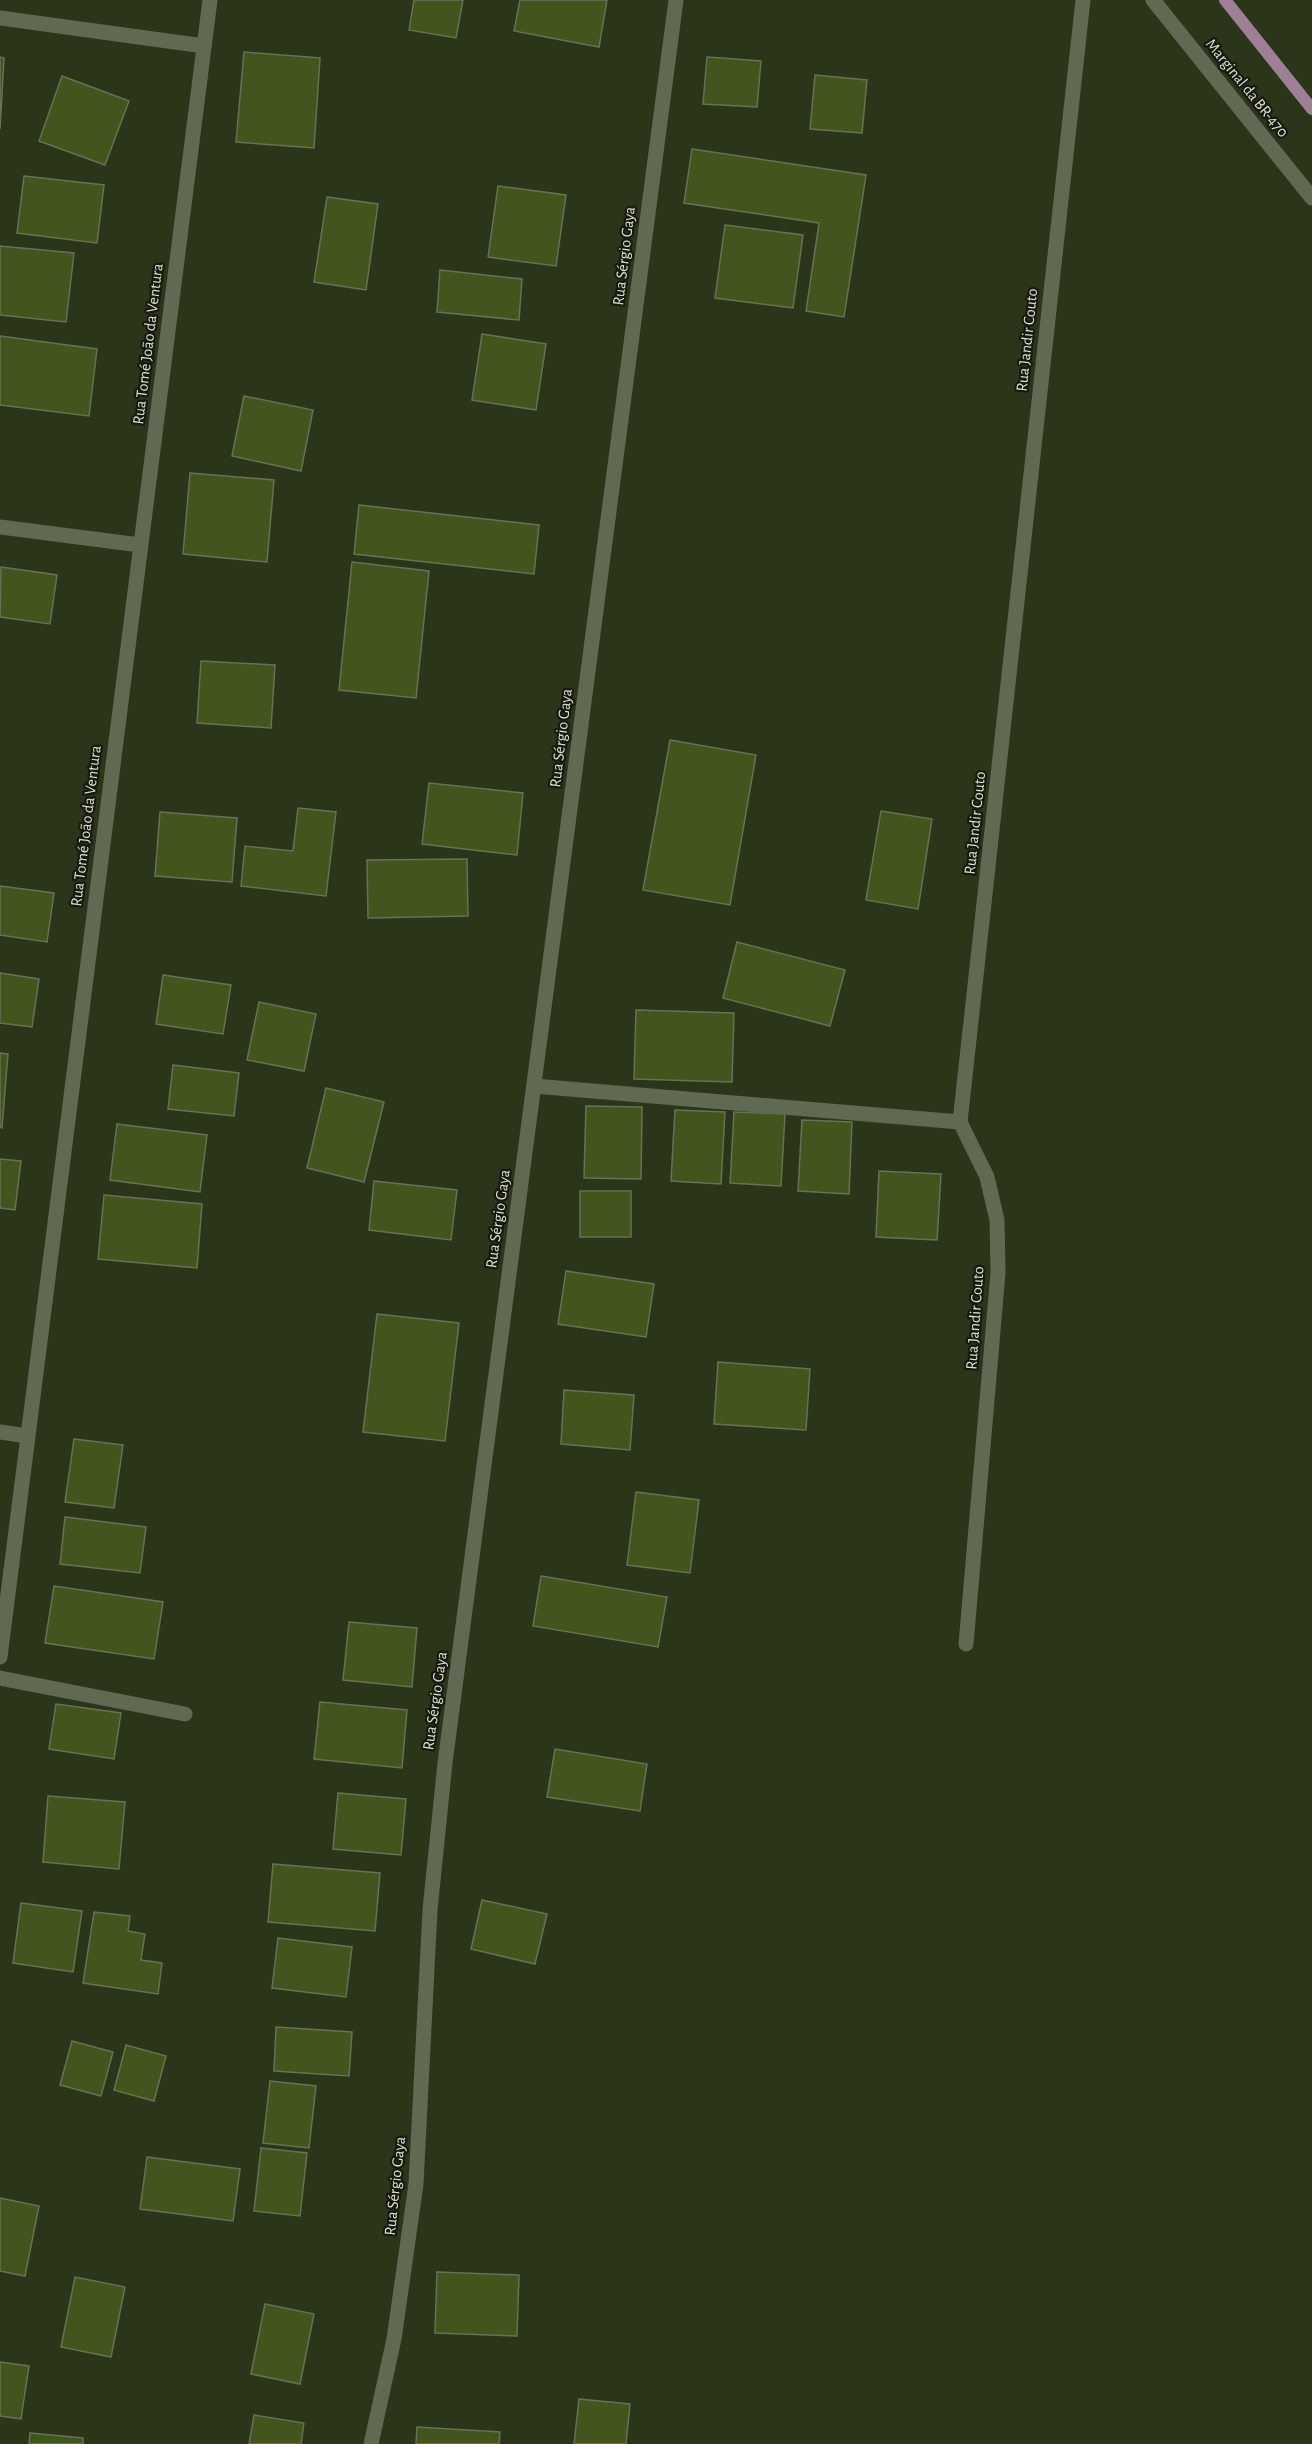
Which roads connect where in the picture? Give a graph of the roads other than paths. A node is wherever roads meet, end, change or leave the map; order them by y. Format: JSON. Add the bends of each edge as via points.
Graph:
{"nodes":[{"id":1,"x":210,"y":0,"type":"edge"},
{"id":2,"x":676,"y":0,"type":"edge"},
{"id":3,"x":1083,"y":0,"type":"edge"},
{"id":4,"x":1153,"y":0,"type":"edge"},
{"id":5,"x":0,"y":18,"type":"edge"},
{"id":6,"x":204,"y":46,"type":"junction"},
{"id":7,"x":1312,"y":198,"type":"edge"},
{"id":8,"x":0,"y":527,"type":"edge"},
{"id":9,"x":140,"y":545,"type":"junction"},
{"id":10,"x":534,"y":1086,"type":"junction"},
{"id":11,"x":960,"y":1122,"type":"junction"},
{"id":12,"x":0,"y":1432,"type":"edge"},
{"id":13,"x":27,"y":1436,"type":"junction"},
{"id":14,"x":966,"y":1644,"type":"dead end"},
{"id":15,"x":0,"y":1658,"type":"edge"},
{"id":16,"x":0,"y":1678,"type":"edge"},
{"id":17,"x":185,"y":1714,"type":"dead end"},
{"id":18,"x":371,"y":2444,"type":"edge"}],
"edges":[{"from":1,"to":6,"type":"street","name":"Rua Tomé João da Ventura"},
{"from":2,"to":10,"type":"street","name":"Rua Sérgio Gaya"},
{"from":3,"to":11,"type":"street","name":"Rua Jandir Couto"},
{"from":4,"to":7,"type":"street","name":"Marginal da BR-470"},
{"from":5,"to":6,"type":"street"},
{"from":6,"to":9,"type":"street","name":"Rua Tomé João da Ventura"},
{"from":8,"to":9,"type":"street"},
{"from":9,"to":13,"type":"street","name":"Rua Tomé João da Ventura"},
{"from":10,"to":11,"type":"street"},
{"from":10,"to":18,"type":"street","name":"Rua Sérgio Gaya","via":[[445,1763],[430,1910],[416,2184],[394,2339]]},
{"from":11,"to":14,"type":"street","name":"Rua Jandir Couto","via":[[987,1177],[998,1220],[998,1274]]},
{"from":12,"to":13,"type":"street"},
{"from":13,"to":15,"type":"street","name":"Rua Tomé João da Ventura"},
{"from":16,"to":17,"type":"street"}]}
